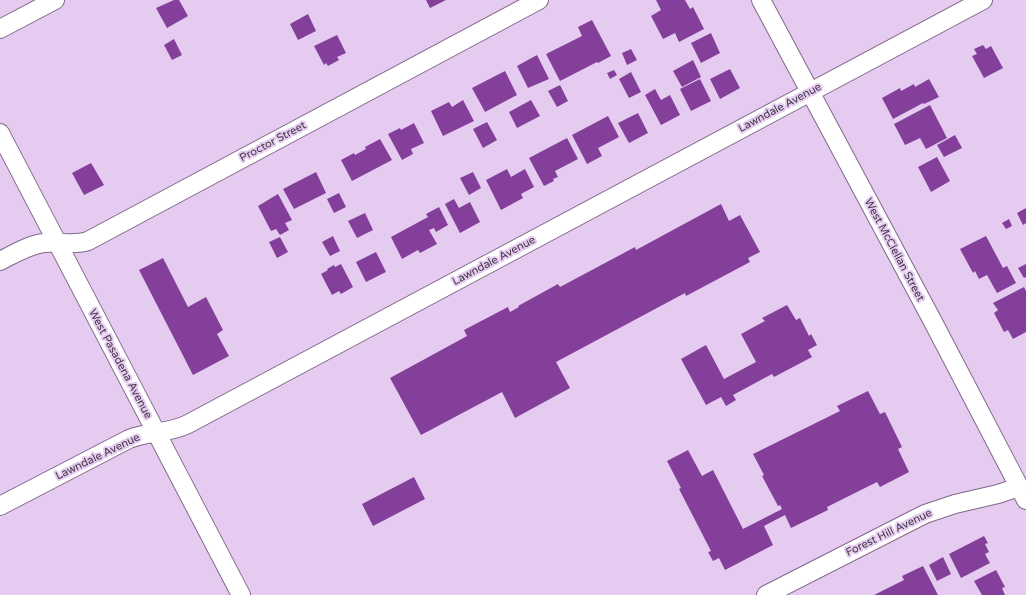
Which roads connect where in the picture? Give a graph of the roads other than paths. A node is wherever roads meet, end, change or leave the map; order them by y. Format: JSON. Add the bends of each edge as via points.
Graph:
{"nodes":[{"id":1,"x":54,"y":0,"type":"edge"},
{"id":2,"x":539,"y":0,"type":"edge"},
{"id":3,"x":761,"y":0,"type":"edge"},
{"id":4,"x":983,"y":0,"type":"edge"},
{"id":5,"x":0,"y":29,"type":"edge"},
{"id":6,"x":810,"y":92,"type":"junction"},
{"id":7,"x":0,"y":133,"type":"edge"},
{"id":8,"x":57,"y":242,"type":"junction"},
{"id":9,"x":0,"y":261,"type":"edge"},
{"id":10,"x":156,"y":433,"type":"junction"},
{"id":11,"x":1023,"y":493,"type":"edge"},
{"id":12,"x":0,"y":506,"type":"edge"},
{"id":13,"x":241,"y":595,"type":"edge"},
{"id":14,"x":766,"y":595,"type":"edge"}],
"edges":[{"from":1,"to":5,"type":"street"},
{"from":2,"to":8,"type":"street","name":"Proctor Street","via":[[88,240],[81,243]]},
{"from":3,"to":6,"type":"street","name":"West McClellan Street"},
{"from":4,"to":6,"type":"street","name":"Lawndale Avenue"},
{"from":6,"to":10,"type":"street","name":"Lawndale Avenue","via":[[188,424],[172,431]]},
{"from":6,"to":11,"type":"street","name":"West McClellan Street"},
{"from":7,"to":8,"type":"street","name":"West Pasadena Avenue"},
{"from":8,"to":9,"type":"street","name":"Proctor Street","via":[[31,246]]},
{"from":8,"to":10,"type":"street","name":"West Pasadena Avenue"},
{"from":10,"to":12,"type":"street","name":"Lawndale Avenue","via":[[142,434],[129,439]]},
{"from":10,"to":13,"type":"street","name":"West Pasadena Avenue"},
{"from":11,"to":14,"type":"street","name":"Forest Hill Avenue","via":[[1005,492],[925,514]]}]}
